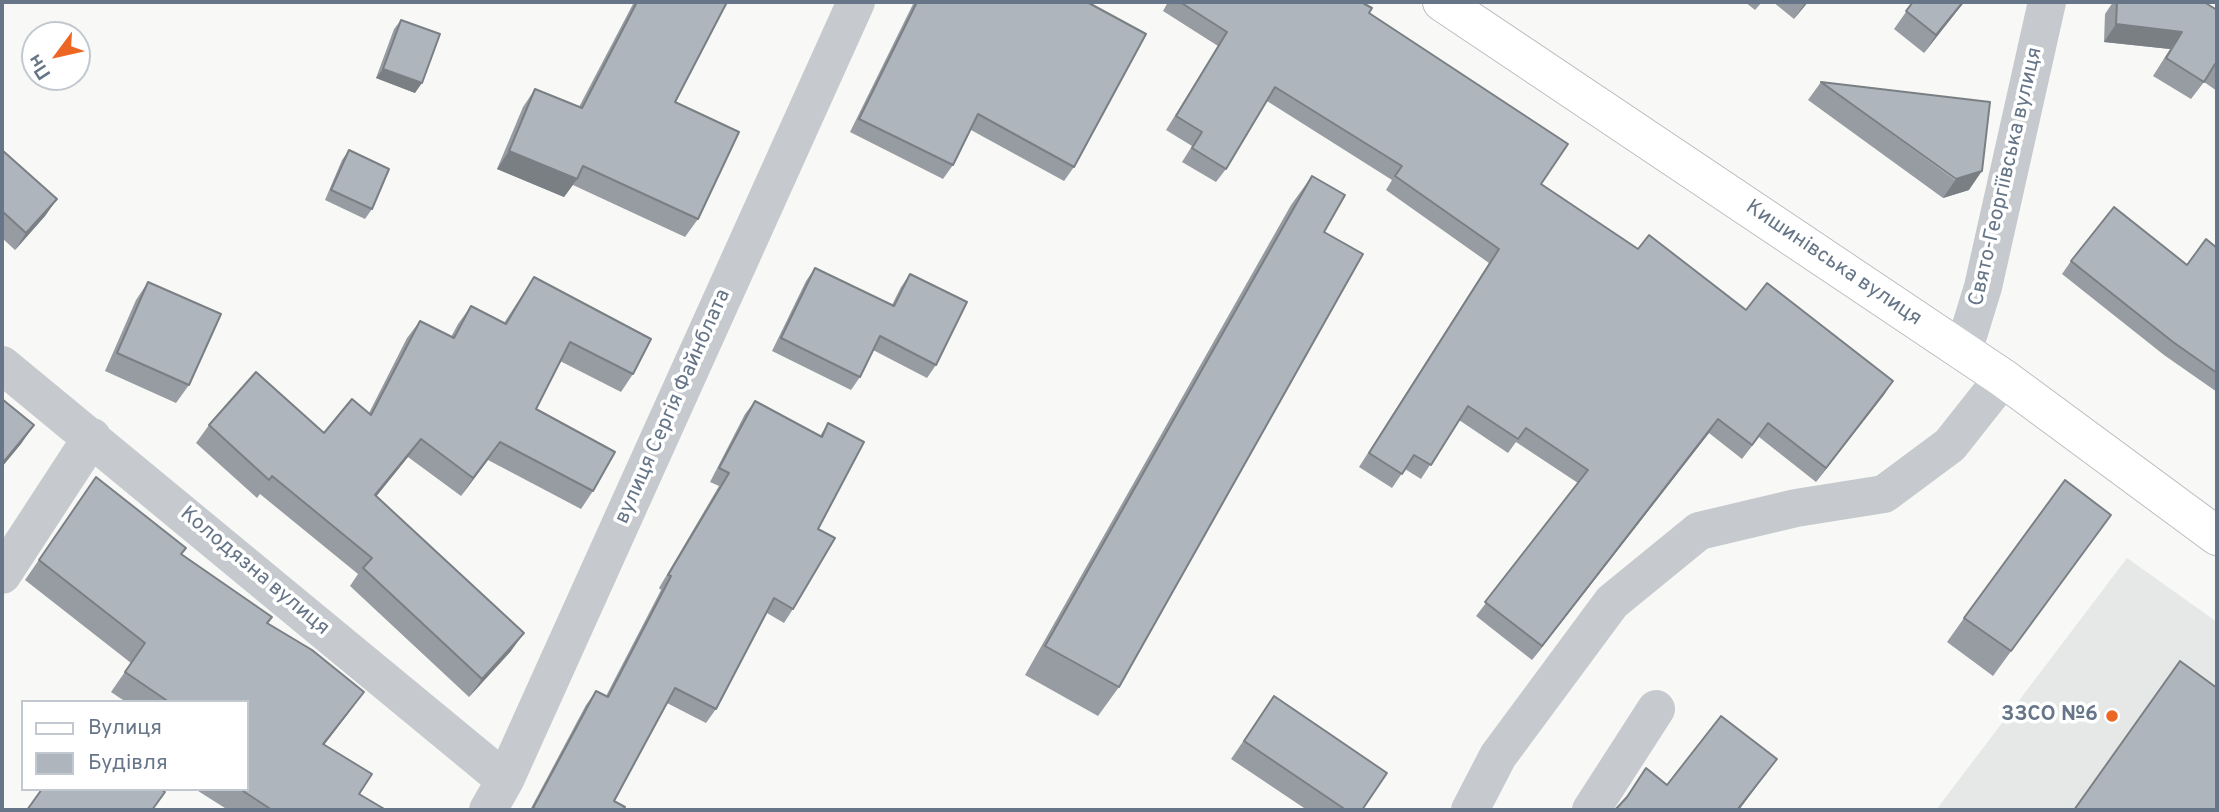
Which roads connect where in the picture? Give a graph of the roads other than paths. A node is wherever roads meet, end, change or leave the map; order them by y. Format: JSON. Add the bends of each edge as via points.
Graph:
{"nodes":[{"id":1,"x":856,"y":2,"type":"edge"},
{"id":2,"x":1442,"y":2,"type":"edge"},
{"id":3,"x":2047,"y":2,"type":"edge"},
{"id":4,"x":1963,"y":352,"type":"junction"},
{"id":5,"x":2,"y":365,"type":"edge"},
{"id":6,"x":2003,"y":378,"type":"junction"},
{"id":7,"x":92,"y":437,"type":"junction"},
{"id":8,"x":2217,"y":536,"type":"edge"},
{"id":9,"x":2,"y":575,"type":"edge"},
{"id":10,"x":1656,"y":709,"type":"dead end"},
{"id":11,"x":497,"y":795,"type":"edge"},
{"id":12,"x":1470,"y":810,"type":"edge"},
{"id":13,"x":1591,"y":810,"type":"edge"}],
"edges":[{"from":1,"to":11,"type":"street","name":"вулиця Сергія Файнблата"},
{"from":2,"to":4,"type":"main road","name":"Кишинівська вулиця"},
{"from":3,"to":4,"type":"street","name":"Свято-Георгіївська вулиця","via":[[1983,288]]},
{"from":4,"to":6,"type":"main road","name":"Кишинівська вулиця"},
{"from":5,"to":7,"type":"street","name":"Колодязна вулиця"},
{"from":6,"to":8,"type":"main road","name":"Кишинівська вулиця"},
{"from":6,"to":12,"type":"street","via":[[1950,445],[1884,494],[1796,508],[1699,531],[1612,602],[1498,757]]},
{"from":7,"to":9,"type":"street"},
{"from":7,"to":11,"type":"street","name":"Колодязна вулиця"},
{"from":10,"to":13,"type":"street"}]}
